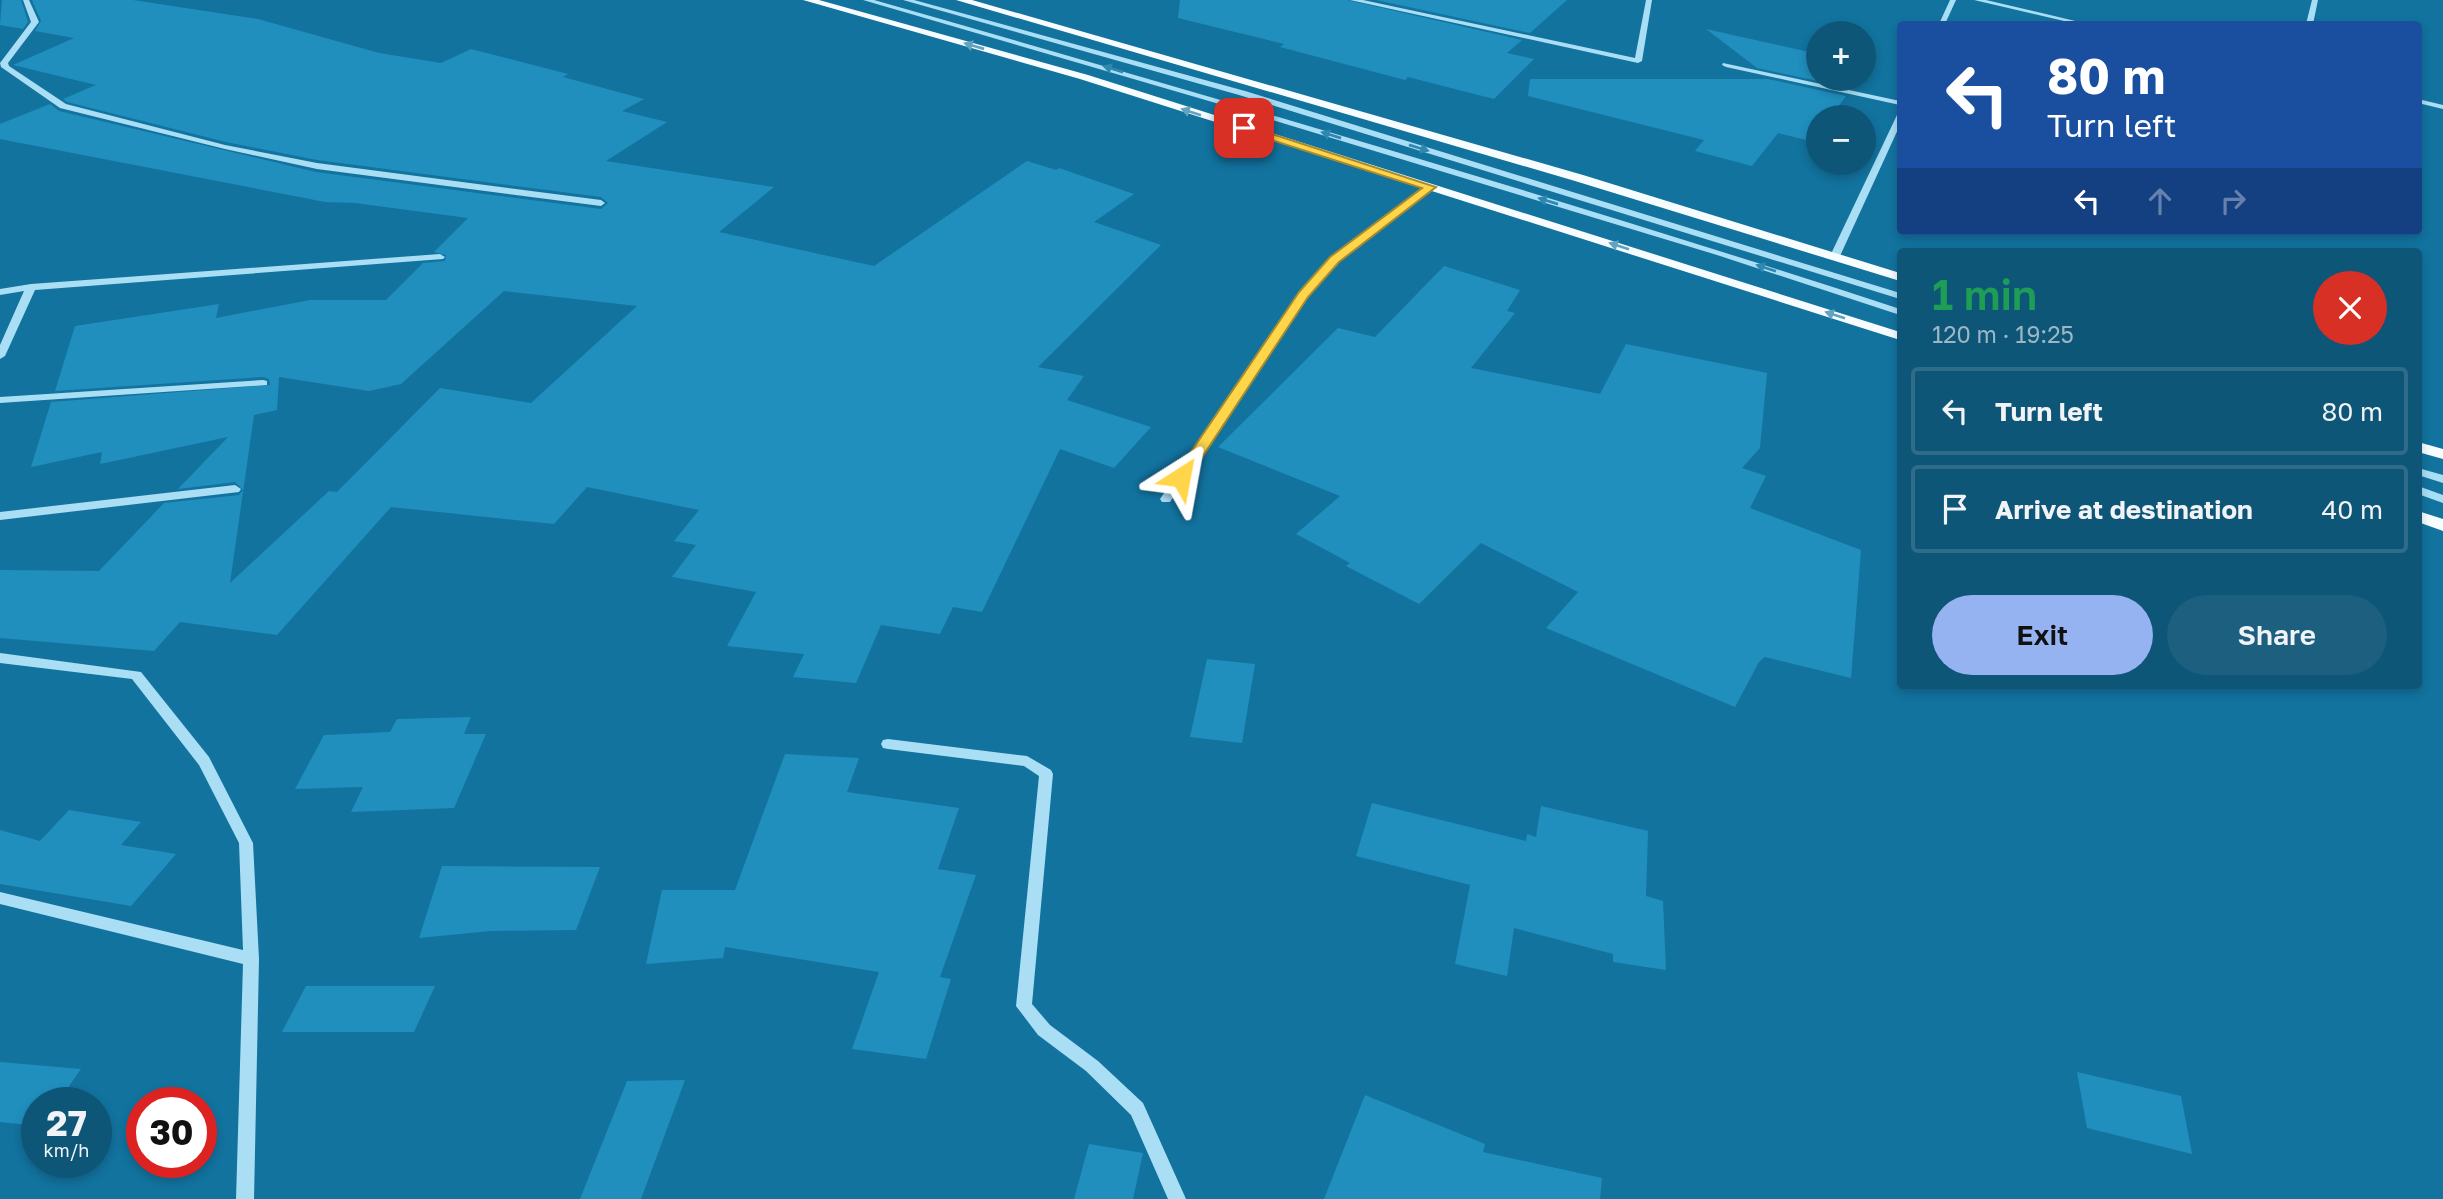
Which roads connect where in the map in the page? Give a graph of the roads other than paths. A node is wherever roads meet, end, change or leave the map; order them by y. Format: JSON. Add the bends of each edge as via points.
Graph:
{"nodes":[{"id":1,"x":26,"y":0,"type":"edge"},
{"id":2,"x":807,"y":0,"type":"edge"},
{"id":3,"x":866,"y":0,"type":"edge"},
{"id":4,"x":906,"y":0,"type":"edge"},
{"id":5,"x":961,"y":0,"type":"edge"},
{"id":6,"x":1353,"y":0,"type":"edge"},
{"id":7,"x":1649,"y":0,"type":"edge"},
{"id":8,"x":1953,"y":0,"type":"edge"},
{"id":9,"x":1977,"y":0,"type":"edge"},
{"id":10,"x":2315,"y":0,"type":"edge"},
{"id":11,"x":1943,"y":21,"type":"edge"},
{"id":12,"x":2071,"y":21,"type":"edge"},
{"id":13,"x":2310,"y":21,"type":"edge"},
{"id":14,"x":1726,"y":65,"type":"dead end"},
{"id":15,"x":1897,"y":102,"type":"edge"},
{"id":16,"x":2422,"y":102,"type":"edge"},
{"id":17,"x":2443,"y":107,"type":"edge"},
{"id":18,"x":1897,"y":123,"type":"edge"},
{"id":19,"x":1430,"y":187,"type":"junction"},
{"id":20,"x":601,"y":203,"type":"dead end"},
{"id":21,"x":1835,"y":256,"type":"junction"},
{"id":22,"x":440,"y":257,"type":"dead end"},
{"id":23,"x":1897,"y":276,"type":"edge"},
{"id":24,"x":31,"y":287,"type":"junction"},
{"id":25,"x":0,"y":292,"type":"edge"},
{"id":26,"x":1897,"y":295,"type":"edge"},
{"id":27,"x":1897,"y":311,"type":"edge"},
{"id":28,"x":1897,"y":335,"type":"edge"},
{"id":29,"x":0,"y":356,"type":"edge"},
{"id":30,"x":263,"y":383,"type":"dead end"},
{"id":31,"x":0,"y":400,"type":"edge"},
{"id":32,"x":2422,"y":447,"type":"edge"},
{"id":33,"x":2443,"y":454,"type":"edge"},
{"id":34,"x":2422,"y":472,"type":"edge"},
{"id":35,"x":2443,"y":479,"type":"edge"},
{"id":36,"x":235,"y":489,"type":"dead end"},
{"id":37,"x":2422,"y":491,"type":"edge"},
{"id":38,"x":1166,"y":499,"type":"dead end"},
{"id":39,"x":2443,"y":499,"type":"edge"},
{"id":40,"x":0,"y":516,"type":"edge"},
{"id":41,"x":2422,"y":517,"type":"edge"},
{"id":42,"x":2443,"y":525,"type":"edge"},
{"id":43,"x":0,"y":658,"type":"edge"},
{"id":44,"x":888,"y":744,"type":"dead end"},
{"id":45,"x":0,"y":898,"type":"edge"},
{"id":46,"x":251,"y":959,"type":"junction"},
{"id":47,"x":245,"y":1199,"type":"edge"},
{"id":48,"x":1177,"y":1199,"type":"edge"}],
"edges":[{"from":1,"to":20,"type":"street","via":[[36,22],[5,67],[63,106],[317,166]]},
{"from":19,"to":2,"type":"main road","one_way":true,"via":[[1084,78]]},
{"from":27,"to":3,"type":"lane","one_way":true,"via":[[1229,104]]},
{"from":4,"to":26,"type":"lane","one_way":true,"via":[[1242,93]]},
{"from":5,"to":21,"type":"main road"},
{"from":6,"to":7,"type":"street","via":[[1638,61]]},
{"from":8,"to":11,"type":"street"},
{"from":9,"to":12,"type":"street"},
{"from":10,"to":13,"type":"street"},
{"from":14,"to":15,"type":"street"},
{"from":16,"to":17,"type":"street"},
{"from":18,"to":21,"type":"street"},
{"from":28,"to":19,"type":"main road","one_way":true},
{"from":19,"to":38,"type":"street","via":[[1335,260],[1303,294]]},
{"from":21,"to":23,"type":"main road"},
{"from":22,"to":24,"type":"street"},
{"from":24,"to":25,"type":"street"},
{"from":24,"to":29,"type":"street"},
{"from":30,"to":31,"type":"street"},
{"from":32,"to":33,"type":"main road"},
{"from":34,"to":35,"type":"street"},
{"from":36,"to":40,"type":"street"},
{"from":37,"to":39,"type":"street"},
{"from":41,"to":42,"type":"main road"},
{"from":43,"to":46,"type":"street","via":[[135,675],[204,761],[246,843]]},
{"from":44,"to":48,"type":"street","via":[[1027,761],[1046,774],[1024,1006],[1044,1030],[1092,1066],[1137,1109]]},
{"from":45,"to":46,"type":"street"},
{"from":46,"to":47,"type":"street"}]}
